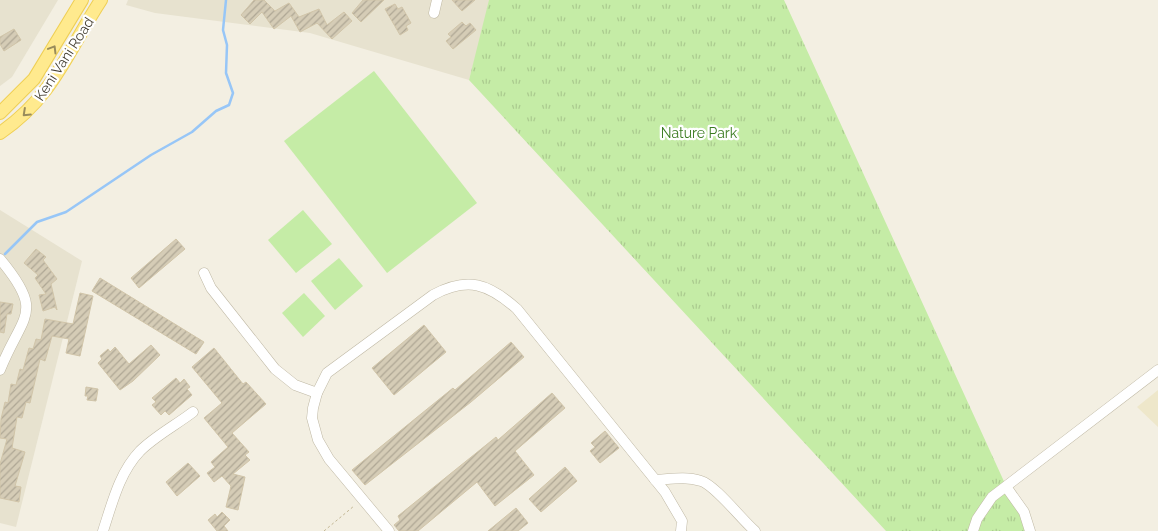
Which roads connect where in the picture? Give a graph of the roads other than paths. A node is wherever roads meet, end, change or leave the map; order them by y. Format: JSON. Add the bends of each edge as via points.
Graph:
{"nodes":[{"id":1,"x":82,"y":0,"type":"edge"},
{"id":2,"x":101,"y":0,"type":"edge"},
{"id":3,"x":437,"y":0,"type":"edge"},
{"id":4,"x":434,"y":13,"type":"dead end"},
{"id":5,"x":0,"y":113,"type":"edge"},
{"id":6,"x":0,"y":133,"type":"edge"},
{"id":7,"x":0,"y":259,"type":"edge"},
{"id":8,"x":204,"y":273,"type":"dead end"},
{"id":9,"x":0,"y":370,"type":"edge"},
{"id":10,"x":1158,"y":370,"type":"edge"},
{"id":11,"x":317,"y":393,"type":"junction"},
{"id":12,"x":193,"y":412,"type":"dead end"},
{"id":13,"x":655,"y":480,"type":"junction"},
{"id":14,"x":1007,"y":488,"type":"junction"},
{"id":15,"x":103,"y":531,"type":"edge"},
{"id":16,"x":390,"y":531,"type":"edge"},
{"id":17,"x":681,"y":531,"type":"edge"},
{"id":18,"x":755,"y":531,"type":"edge"},
{"id":19,"x":973,"y":531,"type":"edge"},
{"id":20,"x":1030,"y":531,"type":"edge"}],
"edges":[{"from":5,"to":1,"type":"main road","name":"Keni Vani Road","one_way":true,"via":[[34,79]]},
{"from":2,"to":6,"type":"main road","name":"Keni Vani Road","one_way":true,"via":[[40,99]]},
{"from":3,"to":4,"type":"street"},
{"from":7,"to":9,"type":"street","via":[[24,294],[28,307]]},
{"from":8,"to":11,"type":"street","via":[[219,299],[275,369],[295,385]]},
{"from":10,"to":14,"type":"street"},
{"from":11,"to":13,"type":"street","via":[[327,373],[433,295],[450,286],[466,284],[486,288],[500,294],[517,309]]},
{"from":11,"to":16,"type":"street","via":[[312,418],[318,440],[329,460]]},
{"from":12,"to":15,"type":"street","via":[[140,451],[114,495]]},
{"from":13,"to":17,"type":"street","via":[[676,510],[682,522]]},
{"from":13,"to":18,"type":"street","via":[[684,477],[704,481]]},
{"from":14,"to":19,"type":"street","via":[[992,498]]},
{"from":14,"to":20,"type":"street","via":[[1024,512]]}]}
